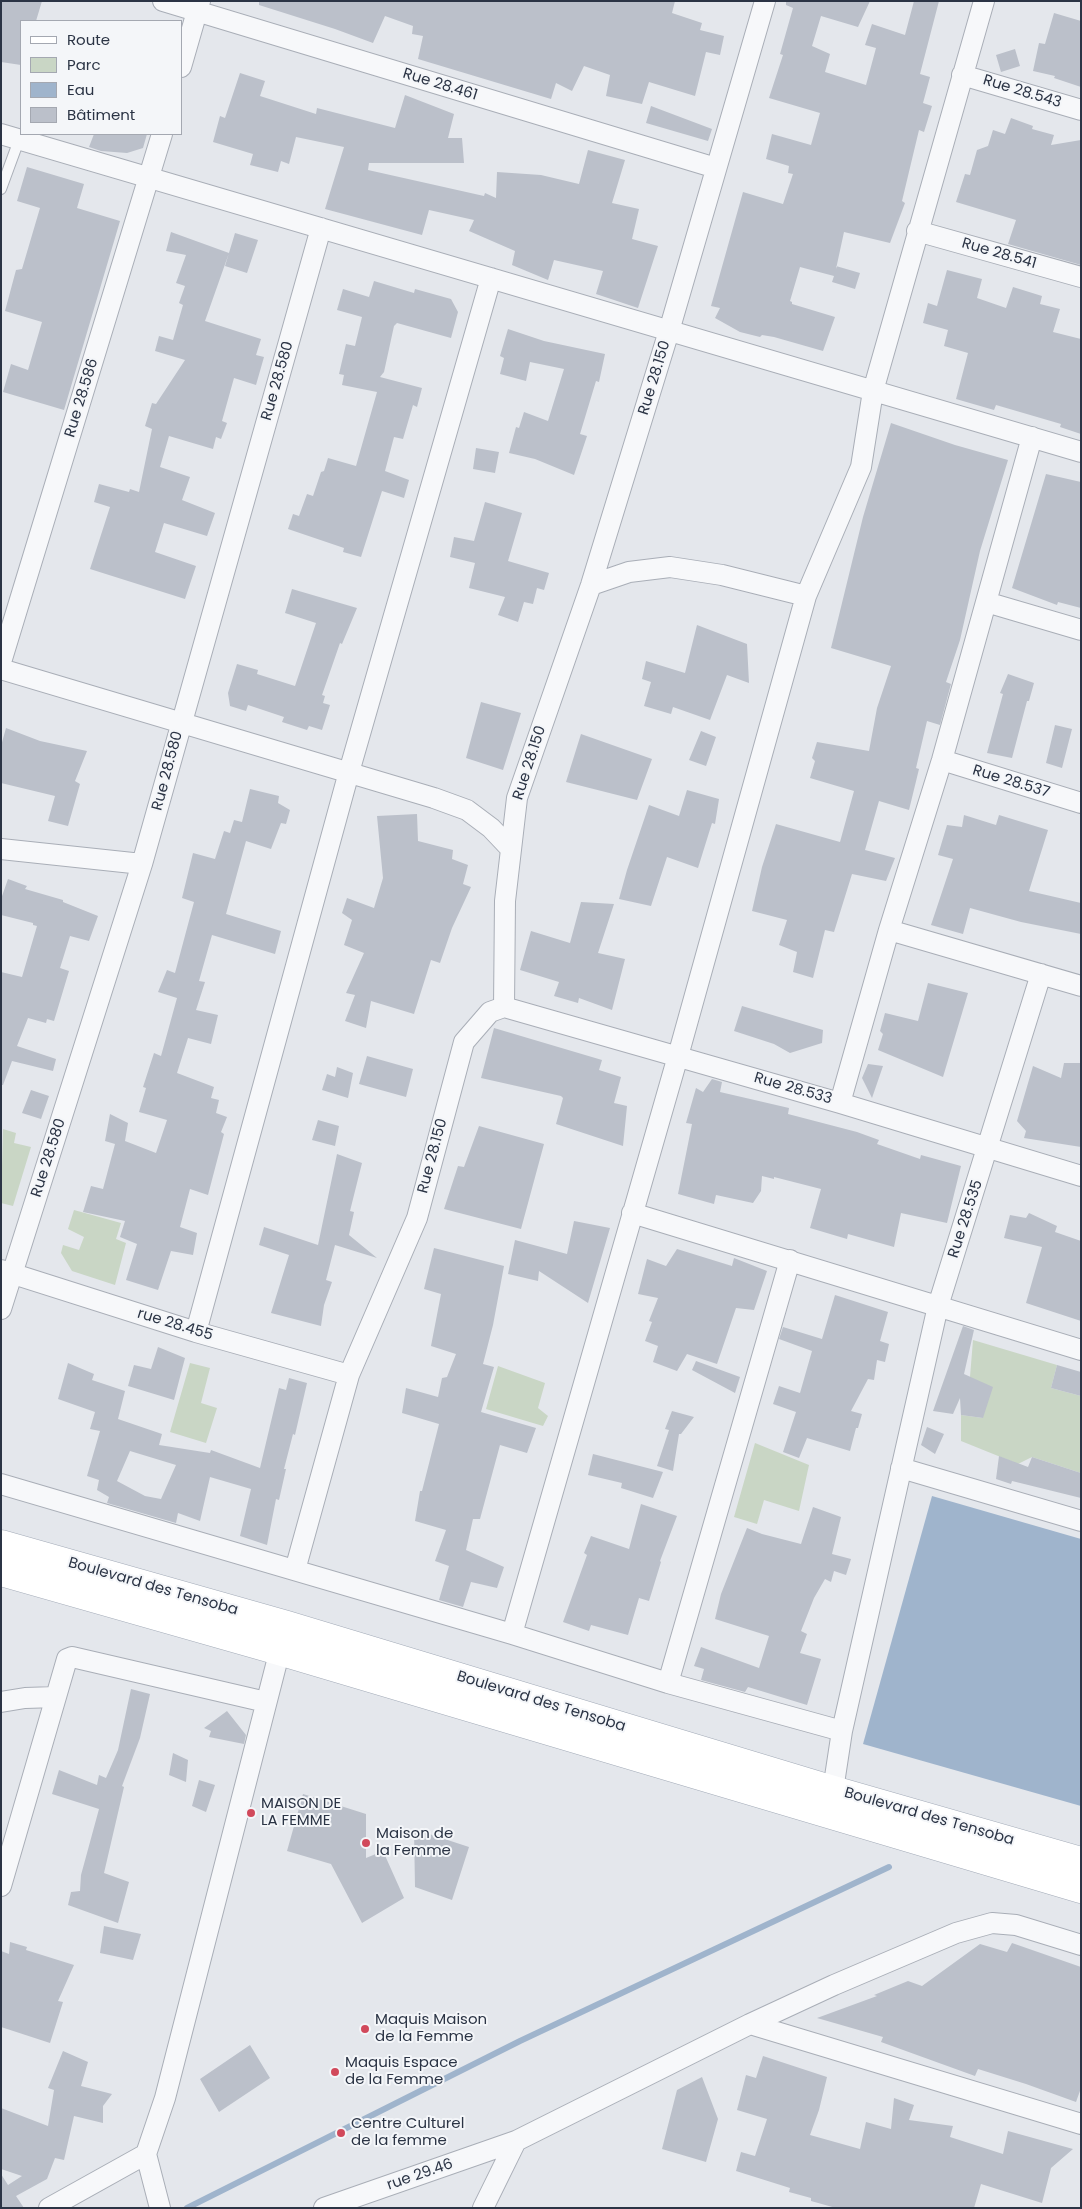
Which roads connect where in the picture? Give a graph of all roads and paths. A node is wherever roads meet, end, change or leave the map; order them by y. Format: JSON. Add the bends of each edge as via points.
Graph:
{"nodes":[{"id":1,"x":164,"y":1,"type":"edge"},
{"id":2,"x":984,"y":1,"type":"edge"},
{"id":3,"x":761,"y":2,"type":"edge"},
{"id":4,"x":199,"y":6,"type":"edge"},
{"id":5,"x":182,"y":64,"type":"edge"},
{"id":6,"x":962,"y":75,"type":"junction"},
{"id":7,"x":1081,"y":110,"type":"edge"},
{"id":8,"x":162,"y":135,"type":"edge"},
{"id":9,"x":10,"y":137,"type":"edge"},
{"id":10,"x":716,"y":168,"type":"junction"},
{"id":11,"x":149,"y":177,"type":"junction"},
{"id":12,"x":1,"y":189,"type":"edge"},
{"id":13,"x":321,"y":228,"type":"junction"},
{"id":14,"x":917,"y":231,"type":"junction"},
{"id":15,"x":1081,"y":277,"type":"edge"},
{"id":16,"x":491,"y":278,"type":"junction"},
{"id":17,"x":669,"y":330,"type":"junction"},
{"id":18,"x":873,"y":391,"type":"junction"},
{"id":19,"x":1032,"y":437,"type":"junction"},
{"id":20,"x":1081,"y":452,"type":"edge"},
{"id":21,"x":591,"y":585,"type":"junction"},
{"id":22,"x":806,"y":596,"type":"junction"},
{"id":23,"x":986,"y":602,"type":"junction"},
{"id":24,"x":1081,"y":630,"type":"edge"},
{"id":25,"x":1,"y":662,"type":"edge"},
{"id":26,"x":1,"y":669,"type":"edge"},
{"id":27,"x":181,"y":722,"type":"junction"},
{"id":28,"x":942,"y":760,"type":"junction"},
{"id":29,"x":349,"y":772,"type":"junction"},
{"id":30,"x":1081,"y":803,"type":"edge"},
{"id":31,"x":510,"y":848,"type":"junction"},
{"id":32,"x":1,"y":849,"type":"edge"},
{"id":33,"x":142,"y":864,"type":"junction"},
{"id":34,"x":889,"y":930,"type":"junction"},
{"id":35,"x":1041,"y":974,"type":"junction"},
{"id":36,"x":1081,"y":986,"type":"edge"},
{"id":37,"x":504,"y":1007,"type":"junction"},
{"id":38,"x":678,"y":1056,"type":"junction"},
{"id":39,"x":840,"y":1103,"type":"junction"},
{"id":40,"x":988,"y":1149,"type":"junction"},
{"id":41,"x":1081,"y":1176,"type":"edge"},
{"id":42,"x":632,"y":1213,"type":"junction"},
{"id":43,"x":790,"y":1260,"type":"junction"},
{"id":44,"x":6,"y":1272,"type":"edge"},
{"id":45,"x":938,"y":1306,"type":"junction"},
{"id":46,"x":1,"y":1309,"type":"edge"},
{"id":47,"x":196,"y":1332,"type":"junction"},
{"id":48,"x":1081,"y":1350,"type":"edge"},
{"id":49,"x":349,"y":1375,"type":"junction"},
{"id":50,"x":901,"y":1468,"type":"junction"},
{"id":51,"x":1,"y":1484,"type":"edge"},
{"id":52,"x":1081,"y":1521,"type":"edge"},
{"id":53,"x":1,"y":1544,"type":"edge"},
{"id":54,"x":295,"y":1570,"type":"junction"},
{"id":55,"x":1,"y":1572,"type":"edge"},
{"id":56,"x":287,"y":1625,"type":"junction"},
{"id":57,"x":512,"y":1634,"type":"junction"},
{"id":58,"x":279,"y":1651,"type":"junction"},
{"id":59,"x":668,"y":1683,"type":"junction"},
{"id":60,"x":56,"y":1697,"type":"junction"},
{"id":61,"x":1,"y":1702,"type":"edge"},
{"id":62,"x":266,"y":1702,"type":"junction"},
{"id":63,"x":842,"y":1731,"type":"junction"},
{"id":64,"x":833,"y":1790,"type":"junction"},
{"id":65,"x":1081,"y":1861,"type":"edge"},
{"id":66,"x":1,"y":1886,"type":"edge"},
{"id":67,"x":1081,"y":1889,"type":"edge"},
{"id":68,"x":1081,"y":1945,"type":"edge"},
{"id":69,"x":750,"y":2024,"type":"junction"},
{"id":70,"x":1081,"y":2124,"type":"edge"},
{"id":71,"x":516,"y":2142,"type":"junction"},
{"id":72,"x":146,"y":2154,"type":"junction"},
{"id":73,"x":49,"y":2208,"type":"edge"},
{"id":74,"x":160,"y":2208,"type":"edge"},
{"id":75,"x":324,"y":2208,"type":"edge"},
{"id":76,"x":483,"y":2208,"type":"edge"}],
"edges":[{"from":1,"to":4,"type":"street","name":"Rue 28.461"},
{"from":2,"to":6,"type":"street"},
{"from":3,"to":10,"type":"street","name":"Rue 28.150"},
{"from":4,"to":5,"type":"street"},
{"from":4,"to":10,"type":"street","name":"Rue 28.461"},
{"from":6,"to":7,"type":"street","name":"Rue 28.543"},
{"from":6,"to":14,"type":"street"},
{"from":8,"to":11,"type":"street","name":"Rue 28.586"},
{"from":9,"to":11,"type":"street"},
{"from":9,"to":12,"type":"lane"},
{"from":10,"to":17,"type":"street","name":"Rue 28.150"},
{"from":11,"to":13,"type":"street"},
{"from":11,"to":25,"type":"street","name":"Rue 28.586"},
{"from":13,"to":16,"type":"street"},
{"from":13,"to":27,"type":"street","name":"Rue 28.580"},
{"from":14,"to":15,"type":"street","name":"Rue 28.541"},
{"from":14,"to":18,"type":"street"},
{"from":16,"to":17,"type":"street"},
{"from":16,"to":29,"type":"street"},
{"from":17,"to":18,"type":"street"},
{"from":17,"to":21,"type":"street","name":"Rue 28.150"},
{"from":18,"to":19,"type":"street"},
{"from":18,"to":22,"type":"street","via":[[860,467]]},
{"from":19,"to":20,"type":"street"},
{"from":19,"to":23,"type":"street"},
{"from":21,"to":22,"type":"street","via":[[629,572],[670,567],[722,575]]},
{"from":21,"to":31,"type":"street","name":"Rue 28.150","via":[[516,798]]},
{"from":22,"to":38,"type":"street"},
{"from":23,"to":24,"type":"street"},
{"from":23,"to":28,"type":"street"},
{"from":26,"to":27,"type":"street"},
{"from":27,"to":29,"type":"street"},
{"from":27,"to":33,"type":"street","name":"Rue 28.580"},
{"from":28,"to":30,"type":"street","name":"Rue 28.537"},
{"from":28,"to":34,"type":"street"},
{"from":29,"to":31,"type":"street","via":[[467,810]]},
{"from":29,"to":47,"type":"street"},
{"from":31,"to":37,"type":"street","name":"Rue 28.150","via":[[505,901]]},
{"from":32,"to":33,"type":"street"},
{"from":33,"to":44,"type":"street","name":"Rue 28.580"},
{"from":34,"to":35,"type":"street"},
{"from":34,"to":39,"type":"street"},
{"from":35,"to":36,"type":"street"},
{"from":35,"to":40,"type":"street","name":"Rue 28.535"},
{"from":37,"to":38,"type":"street","name":"Rue 28.533"},
{"from":37,"to":49,"type":"street","name":"Rue 28.150","via":[[490,1012],[464,1042],[416,1218]]},
{"from":38,"to":39,"type":"street","name":"Rue 28.533"},
{"from":38,"to":42,"type":"street"},
{"from":39,"to":40,"type":"street","name":"Rue 28.533"},
{"from":40,"to":41,"type":"street","name":"Rue 28.533"},
{"from":40,"to":45,"type":"street","name":"Rue 28.535"},
{"from":42,"to":43,"type":"street"},
{"from":42,"to":57,"type":"street"},
{"from":43,"to":45,"type":"street"},
{"from":43,"to":59,"type":"street"},
{"from":44,"to":46,"type":"street","name":"Rue 28.580"},
{"from":44,"to":47,"type":"street","name":"rue 28.455"},
{"from":45,"to":48,"type":"street"},
{"from":45,"to":50,"type":"street","name":"Rue 28.535"},
{"from":47,"to":49,"type":"street","name":"rue 28.455"},
{"from":49,"to":54,"type":"street","name":"Rue 28.150"},
{"from":50,"to":52,"type":"street"},
{"from":50,"to":63,"type":"street","name":"Rue 28.535"},
{"from":51,"to":54,"type":"street"},
{"from":53,"to":56,"type":"main road","name":"Boulevard des Tensoba"},
{"from":54,"to":57,"type":"street"},
{"from":55,"to":58,"type":"main road","name":"Boulevard des Tensoba"},
{"from":56,"to":58,"type":"street"},
{"from":56,"to":64,"type":"main road","name":"Boulevard des Tensoba"},
{"from":57,"to":59,"type":"street"},
{"from":58,"to":62,"type":"street"},
{"from":58,"to":67,"type":"main road","name":"Boulevard des Tensoba"},
{"from":59,"to":63,"type":"street"},
{"from":60,"to":61,"type":"street"},
{"from":60,"to":62,"type":"street","via":[[65,1664],[72,1657]]},
{"from":60,"to":66,"type":"street"},
{"from":62,"to":72,"type":"street","via":[[166,2098]]},
{"from":63,"to":64,"type":"street","name":"Rue 28.535"},
{"from":64,"to":65,"type":"main road","name":"Boulevard des Tensoba"},
{"from":68,"to":69,"type":"street","name":"rue 29.46","via":[[1016,1925],[992,1923],[947,1936]]},
{"from":69,"to":70,"type":"street"},
{"from":69,"to":71,"type":"street","name":"rue 29.46"},
{"from":71,"to":75,"type":"street","name":"rue 29.46"},
{"from":71,"to":76,"type":"street"},
{"from":72,"to":73,"type":"street"},
{"from":72,"to":74,"type":"street"}]}
